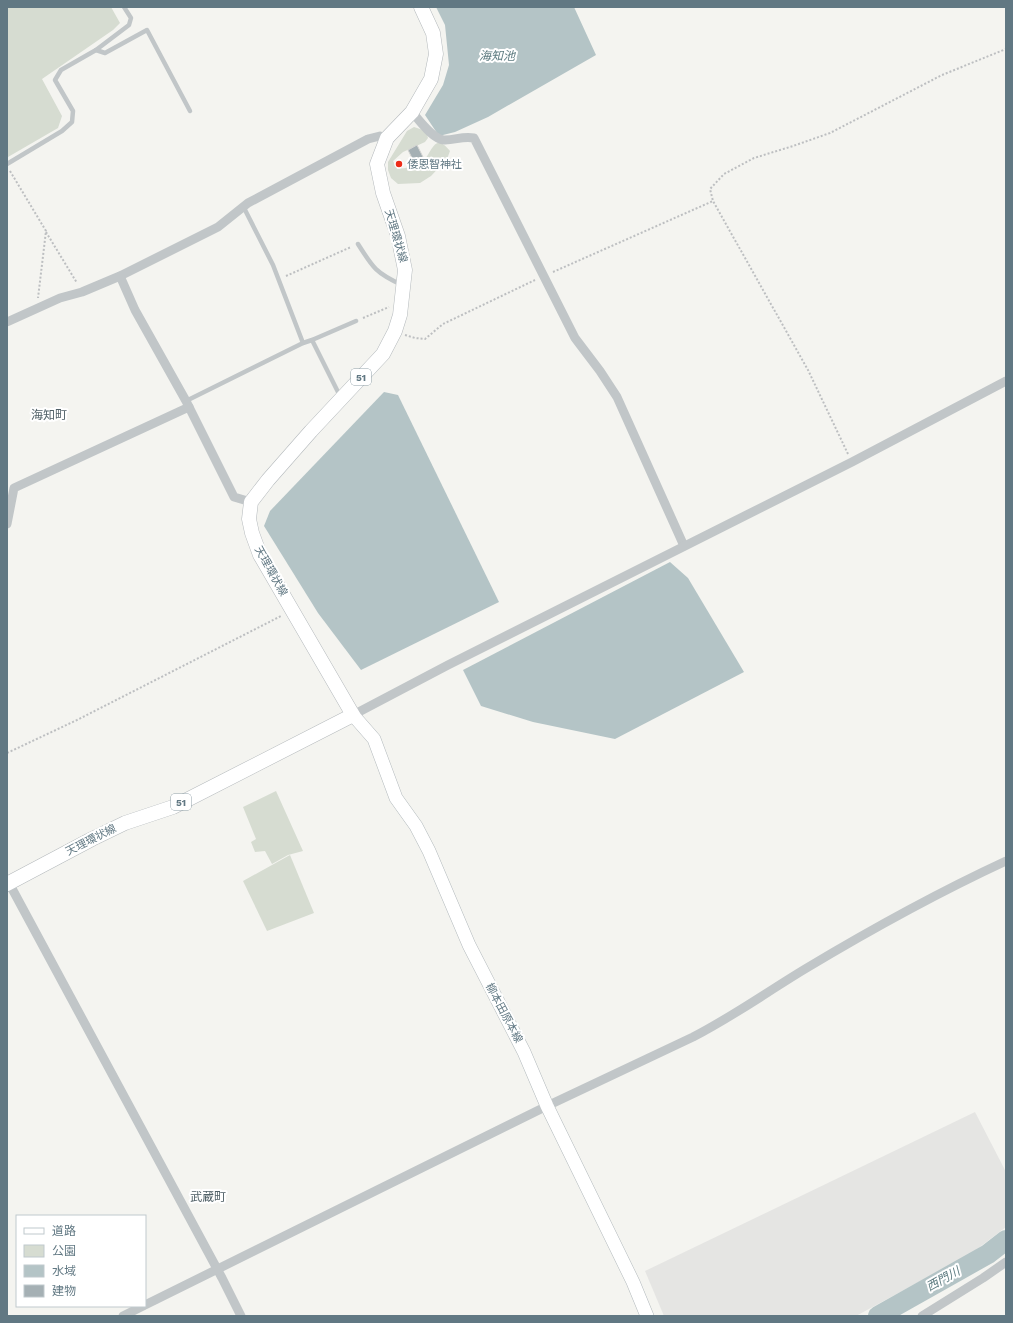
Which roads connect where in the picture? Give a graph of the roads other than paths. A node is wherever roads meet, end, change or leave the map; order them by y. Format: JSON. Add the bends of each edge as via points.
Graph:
{"nodes":[{"id":1,"x":124,"y":7,"type":"edge"},
{"id":2,"x":421,"y":7,"type":"edge"},
{"id":3,"x":96,"y":50,"type":"junction"},
{"id":4,"x":190,"y":111,"type":"dead end"},
{"id":5,"x":412,"y":112,"type":"junction"},
{"id":6,"x":387,"y":138,"type":"junction"},
{"id":7,"x":7,"y":165,"type":"edge"},
{"id":8,"x":243,"y":206,"type":"junction"},
{"id":9,"x":358,"y":244,"type":"road end"},
{"id":10,"x":120,"y":276,"type":"junction"},
{"id":11,"x":404,"y":285,"type":"junction"},
{"id":12,"x":356,"y":321,"type":"road end"},
{"id":13,"x":7,"y":322,"type":"edge"},
{"id":14,"x":312,"y":340,"type":"junction"},
{"id":15,"x":304,"y":343,"type":"junction"},
{"id":16,"x":1006,"y":381,"type":"edge"},
{"id":17,"x":341,"y":398,"type":"junction"},
{"id":18,"x":188,"y":404,"type":"junction"},
{"id":19,"x":251,"y":502,"type":"junction"},
{"id":20,"x":7,"y":524,"type":"edge"},
{"id":21,"x":684,"y":546,"type":"junction"},
{"id":22,"x":353,"y":716,"type":"junction"},
{"id":23,"x":1006,"y":861,"type":"edge"},
{"id":24,"x":8,"y":884,"type":"edge"},
{"id":25,"x":547,"y":1106,"type":"junction"},
{"id":26,"x":1006,"y":1262,"type":"edge"},
{"id":27,"x":216,"y":1269,"type":"junction"},
{"id":28,"x":146,"y":1305,"type":"edge"},
{"id":29,"x":142,"y":1307,"type":"edge"},
{"id":30,"x":122,"y":1316,"type":"edge"},
{"id":31,"x":240,"y":1316,"type":"edge"},
{"id":32,"x":647,"y":1316,"type":"edge"},
{"id":33,"x":922,"y":1316,"type":"edge"}],
"edges":[{"from":1,"to":3,"type":"lane","via":[[131,18],[129,25]]},
{"from":2,"to":5,"type":"main road","name":"天理環状線","number":"51","via":[[433,33],[436,54],[431,79]]},
{"from":3,"to":4,"type":"lane","via":[[105,53],[147,30]]},
{"from":3,"to":7,"type":"lane","via":[[61,70],[55,80],[73,111],[72,122]]},
{"from":5,"to":6,"type":"main road","name":"天理環状線","number":"51"},
{"from":5,"to":21,"type":"street","via":[[438,139],[465,136],[474,138],[575,338],[617,397]]},
{"from":6,"to":8,"type":"street","via":[[380,136],[368,139]]},
{"from":6,"to":11,"type":"main road","name":"天理環状線","number":"51","via":[[377,164],[383,193],[398,236],[405,270]]},
{"from":8,"to":10,"type":"street","via":[[218,227]]},
{"from":8,"to":15,"type":"lane","via":[[272,265]]},
{"from":9,"to":11,"type":"lane","via":[[370,265],[383,276]]},
{"from":10,"to":13,"type":"street","via":[[60,298]]},
{"from":10,"to":18,"type":"street","via":[[135,310]]},
{"from":11,"to":17,"type":"main road","name":"天理環状線","number":"51","via":[[400,315],[383,354]]},
{"from":12,"to":14,"type":"lane"},
{"from":14,"to":15,"type":"lane"},
{"from":14,"to":17,"type":"lane"},
{"from":15,"to":18,"type":"lane"},
{"from":16,"to":21,"type":"street"},
{"from":17,"to":19,"type":"main road","name":"天理環状線","number":"51"},
{"from":18,"to":19,"type":"street","via":[[234,497]]},
{"from":18,"to":20,"type":"street","via":[[14,488]]},
{"from":19,"to":22,"type":"main road","name":"天理環状線","via":[[249,519],[260,555]]},
{"from":21,"to":22,"type":"street"},
{"from":22,"to":24,"type":"main road","name":"天理環状線","number":"51","via":[[172,806],[125,823],[92,839]]},
{"from":22,"to":25,"type":"main road","name":"柳本田原本線","via":[[374,739],[396,798],[416,826],[429,851],[469,946],[524,1052]]},
{"from":23,"to":25,"type":"street","via":[[960,882],[829,955],[717,1024]]},
{"from":24,"to":27,"type":"street"},
{"from":25,"to":27,"type":"street"},
{"from":25,"to":32,"type":"main road","name":"柳本田原本線"},
{"from":26,"to":33,"type":"street"},
{"from":27,"to":28,"type":"street"},
{"from":27,"to":31,"type":"street"},
{"from":29,"to":30,"type":"street"}]}
